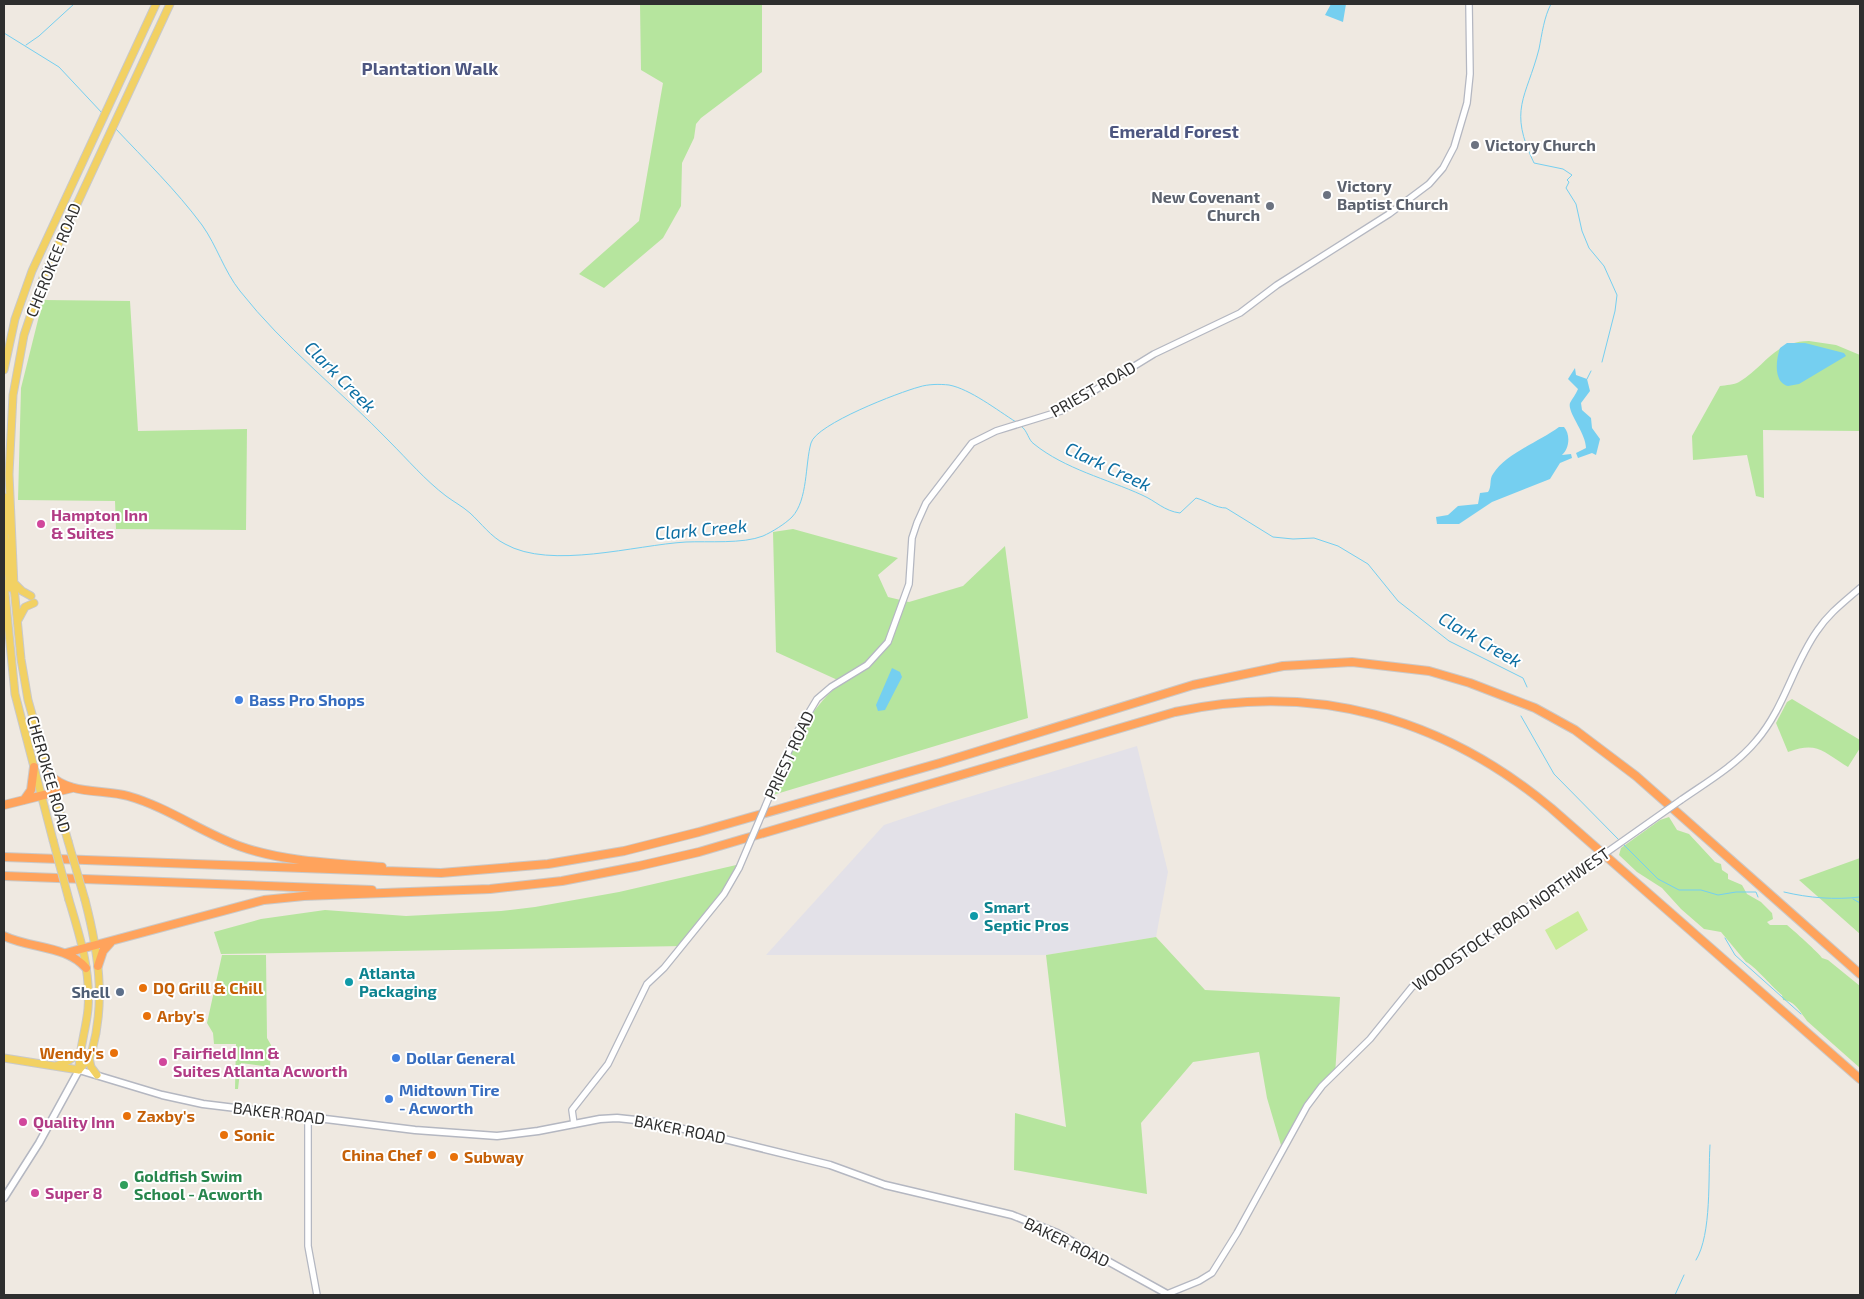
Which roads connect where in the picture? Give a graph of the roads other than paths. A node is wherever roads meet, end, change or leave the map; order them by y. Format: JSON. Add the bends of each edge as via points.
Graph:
{"nodes":[{"id":1,"x":156,"y":4,"type":"edge"},
{"id":2,"x":170,"y":4,"type":"edge"},
{"id":3,"x":1469,"y":4,"type":"edge"},
{"id":4,"x":12,"y":332,"type":"junction"},
{"id":5,"x":24,"y":335,"type":"junction"},
{"id":6,"x":4,"y":370,"type":"edge"},
{"id":7,"x":7,"y":472,"type":"edge"},
{"id":8,"x":4,"y":497,"type":"edge"},
{"id":9,"x":4,"y":532,"type":"edge"},
{"id":10,"x":12,"y":543,"type":"junction"},
{"id":11,"x":14,"y":582,"type":"junction"},
{"id":12,"x":4,"y":583,"type":"edge"},
{"id":13,"x":1860,"y":588,"type":"edge"},
{"id":14,"x":16,"y":603,"type":"junction"},
{"id":15,"x":5,"y":614,"type":"edge"},
{"id":16,"x":17,"y":623,"type":"junction"},
{"id":17,"x":34,"y":767,"type":"junction"},
{"id":18,"x":49,"y":774,"type":"junction"},
{"id":19,"x":74,"y":788,"type":"junction"},
{"id":20,"x":55,"y":794,"type":"junction"},
{"id":21,"x":42,"y":798,"type":"junction"},
{"id":22,"x":22,"y":801,"type":"junction"},
{"id":23,"x":4,"y":806,"type":"edge"},
{"id":24,"x":4,"y":857,"type":"edge"},
{"id":25,"x":441,"y":874,"type":"junction"},
{"id":26,"x":4,"y":876,"type":"edge"},
{"id":27,"x":449,"y":891,"type":"junction"},
{"id":28,"x":4,"y":936,"type":"edge"},
{"id":29,"x":111,"y":942,"type":"junction"},
{"id":30,"x":95,"y":945,"type":"junction"},
{"id":31,"x":83,"y":949,"type":"junction"},
{"id":32,"x":66,"y":953,"type":"junction"},
{"id":33,"x":98,"y":966,"type":"junction"},
{"id":34,"x":86,"y":968,"type":"junction"},
{"id":35,"x":1860,"y":974,"type":"edge"},
{"id":36,"x":80,"y":1053,"type":"junction"},
{"id":37,"x":4,"y":1058,"type":"edge"},
{"id":38,"x":90,"y":1058,"type":"junction"},
{"id":39,"x":54,"y":1066,"type":"junction"},
{"id":40,"x":78,"y":1070,"type":"junction"},
{"id":41,"x":97,"y":1076,"type":"junction"},
{"id":42,"x":1860,"y":1079,"type":"edge"},
{"id":43,"x":308,"y":1117,"type":"junction"},
{"id":44,"x":574,"y":1124,"type":"junction"},
{"id":45,"x":4,"y":1198,"type":"edge"},
{"id":46,"x":1168,"y":1294,"type":"edge"},
{"id":47,"x":317,"y":1295,"type":"edge"}],
"edges":[{"from":1,"to":4,"type":"main road","name":"CHEROKEE ROAD","via":[[52,225],[32,271]]},
{"from":2,"to":5,"type":"main road","name":"CHEROKEE ROAD","via":[[63,232],[37,293]]},
{"from":3,"to":44,"type":"street","name":"PRIEST ROAD","bridge":true,"via":[[1467,104],[1454,147],[1443,168],[1429,184],[1389,214],[1278,284],[1240,313],[1154,354],[1061,411],[988,434],[972,443],[926,503],[914,528],[909,584],[888,642],[867,665],[817,699],[796,734],[740,868],[724,894],[664,968],[647,984],[608,1064],[572,1110]]},
{"from":4,"to":5,"type":"main road"},
{"from":4,"to":6,"type":"main road","name":"CHEROKEE ROAD"},
{"from":5,"to":7,"type":"main road","name":"CHEROKEE ROAD","via":[[11,409]]},
{"from":7,"to":10,"type":"main road","name":"CHEROKEE ROAD"},
{"from":8,"to":10,"type":"main road","via":[[4,512]]},
{"from":9,"to":14,"type":"main road","via":[[11,597]]},
{"from":10,"to":11,"type":"main road","name":"CHEROKEE ROAD"},
{"from":11,"to":14,"type":"main road","name":"CHEROKEE ROAD"},
{"from":11,"to":16,"type":"main road","via":[[33,599]]},
{"from":12,"to":15,"type":"main road","name":"CHEROKEE ROAD"},
{"from":13,"to":46,"type":"street","name":"WOODSTOCK ROAD NORTHWEST","bridge":true,"via":[[1840,604],[1818,630],[1775,712],[1756,741],[1735,762],[1412,987],[1370,1040],[1322,1086],[1307,1106],[1212,1273]]},
{"from":14,"to":16,"type":"main road","name":"CHEROKEE ROAD"},
{"from":15,"to":17,"type":"main road","name":"CHEROKEE ROAD","via":[[15,694]]},
{"from":16,"to":18,"type":"main road","name":"CHEROKEE ROAD","via":[[24,683]]},
{"from":17,"to":21,"type":"main road","name":"CHEROKEE ROAD"},
{"from":17,"to":22,"type":"highway","via":[[32,790]]},
{"from":18,"to":19,"type":"highway","via":[[58,783]]},
{"from":18,"to":20,"type":"main road","name":"CHEROKEE ROAD"},
{"from":19,"to":20,"type":"highway"},
{"from":19,"to":25,"type":"highway","via":[[129,796],[255,851]]},
{"from":20,"to":21,"type":"highway"},
{"from":20,"to":30,"type":"main road","name":"CHEROKEE ROAD","bridge":true},
{"from":21,"to":22,"type":"highway"},
{"from":21,"to":31,"type":"main road","name":"CHEROKEE ROAD","bridge":true},
{"from":22,"to":23,"type":"highway"},
{"from":24,"to":25,"type":"highway"},
{"from":25,"to":35,"type":"highway","via":[[548,864],[662,842],[940,764],[1193,685],[1283,666],[1352,662],[1429,671],[1470,682],[1535,708],[1575,730],[1636,776]]},
{"from":26,"to":27,"type":"highway"},
{"from":27,"to":29,"type":"highway","via":[[271,899]]},
{"from":27,"to":42,"type":"highway","via":[[553,882],[699,852],[1168,713],[1226,703],[1298,702],[1350,708],[1397,720],[1438,736],[1485,760],[1518,782]]},
{"from":28,"to":32,"type":"highway"},
{"from":29,"to":30,"type":"highway"},
{"from":29,"to":33,"type":"highway","via":[[103,951]]},
{"from":30,"to":31,"type":"highway"},
{"from":30,"to":33,"type":"main road","name":"CHEROKEE ROAD"},
{"from":31,"to":32,"type":"highway"},
{"from":31,"to":34,"type":"main road","name":"CHEROKEE ROAD"},
{"from":32,"to":34,"type":"highway"},
{"from":33,"to":38,"type":"main road","name":"CHEROKEE ROAD","via":[[99,1011]]},
{"from":34,"to":36,"type":"main road","name":"CHEROKEE ROAD","via":[[88,1010]]},
{"from":36,"to":39,"type":"main road"},
{"from":36,"to":40,"type":"main road","name":"CHEROKEE ROAD"},
{"from":37,"to":39,"type":"main road"},
{"from":38,"to":40,"type":"main road"},
{"from":38,"to":41,"type":"main road"},
{"from":39,"to":40,"type":"main road"},
{"from":40,"to":41,"type":"main road","name":"BAKER ROAD"},
{"from":40,"to":45,"type":"main road","via":[[39,1143]]},
{"from":41,"to":43,"type":"main road","name":"BAKER ROAD","via":[[203,1104]]},
{"from":43,"to":44,"type":"main road","name":"BAKER ROAD","via":[[497,1136]]},
{"from":43,"to":47,"type":"street","via":[[308,1246]]},
{"from":44,"to":46,"type":"main road","name":"BAKER ROAD","via":[[618,1118],[655,1122],[830,1165],[885,1185],[1012,1216],[1057,1233]]}]}
